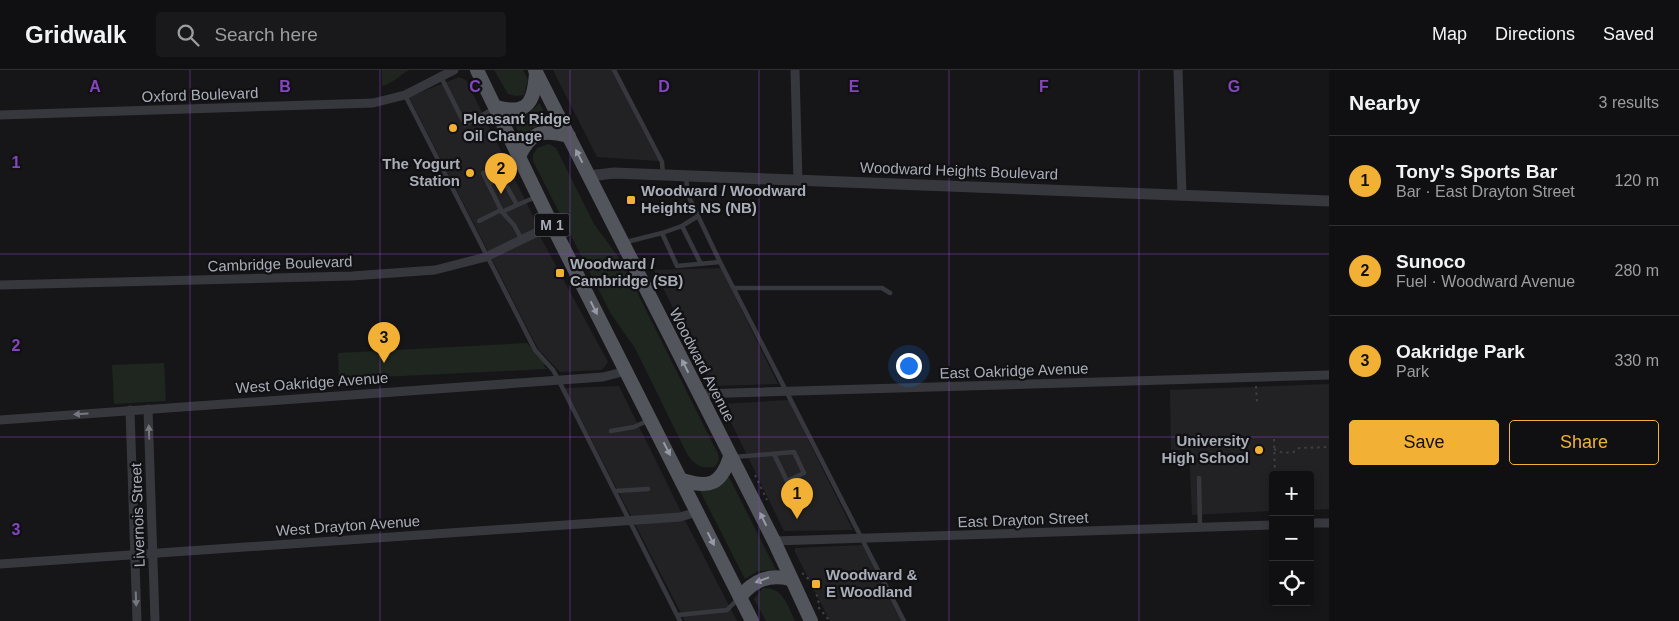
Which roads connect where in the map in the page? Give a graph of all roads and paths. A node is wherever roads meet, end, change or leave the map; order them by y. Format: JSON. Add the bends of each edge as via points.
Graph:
{"nodes":[{"id":1,"x":454,"y":70,"type":"edge"},
{"id":2,"x":477,"y":70,"type":"edge"},
{"id":3,"x":614,"y":70,"type":"edge"},
{"id":4,"x":795,"y":70,"type":"edge"},
{"id":5,"x":1178,"y":70,"type":"edge"},
{"id":6,"x":536,"y":71,"type":"edge"},
{"id":7,"x":441,"y":77,"type":"junction"},
{"id":8,"x":405,"y":95,"type":"junction"},
{"id":9,"x":496,"y":107,"type":"junction"},
{"id":10,"x":0,"y":115,"type":"edge"},
{"id":11,"x":569,"y":136,"type":"junction"},
{"id":12,"x":519,"y":156,"type":"junction"},
{"id":13,"x":496,"y":167,"type":"junction"},
{"id":14,"x":663,"y":175,"type":"junction"},
{"id":15,"x":589,"y":176,"type":"junction"},
{"id":16,"x":686,"y":176,"type":"junction"},
{"id":17,"x":502,"y":177,"type":"junction"},
{"id":18,"x":798,"y":180,"type":"junction"},
{"id":19,"x":488,"y":184,"type":"junction"},
{"id":20,"x":538,"y":196,"type":"junction"},
{"id":21,"x":1182,"y":196,"type":"junction"},
{"id":22,"x":1329,"y":201,"type":"edge"},
{"id":23,"x":517,"y":205,"type":"junction"},
{"id":24,"x":502,"y":211,"type":"junction"},
{"id":25,"x":698,"y":216,"type":"junction"},
{"id":26,"x":479,"y":221,"type":"dead end"},
{"id":27,"x":552,"y":225,"type":"junction"},
{"id":28,"x":682,"y":226,"type":"junction"},
{"id":29,"x":662,"y":232,"type":"junction"},
{"id":30,"x":522,"y":240,"type":"junction"},
{"id":31,"x":622,"y":243,"type":"junction"},
{"id":32,"x":486,"y":257,"type":"junction"},
{"id":33,"x":720,"y":262,"type":"junction"},
{"id":34,"x":701,"y":264,"type":"junction"},
{"id":35,"x":0,"y":286,"type":"edge"},
{"id":36,"x":734,"y":288,"type":"junction"},
{"id":37,"x":890,"y":293,"type":"dead end"},
{"id":38,"x":626,"y":371,"type":"junction"},
{"id":39,"x":1329,"y":375,"type":"edge"},
{"id":40,"x":1256,"y":378,"type":"junction"},
{"id":41,"x":558,"y":380,"type":"junction"},
{"id":42,"x":787,"y":392,"type":"junction"},
{"id":43,"x":699,"y":394,"type":"junction"},
{"id":44,"x":1257,"y":403,"type":"dead end"},
{"id":45,"x":148,"y":409,"type":"junction"},
{"id":46,"x":130,"y":410,"type":"junction"},
{"id":47,"x":651,"y":419,"type":"junction"},
{"id":48,"x":0,"y":420,"type":"edge"},
{"id":49,"x":611,"y":431,"type":"dead end"},
{"id":50,"x":1274,"y":439,"type":"dead end"},
{"id":51,"x":1329,"y":447,"type":"edge"},
{"id":52,"x":1274,"y":449,"type":"junction"},
{"id":53,"x":774,"y":454,"type":"junction"},
{"id":54,"x":730,"y":457,"type":"junction"},
{"id":55,"x":1275,"y":471,"type":"edge"},
{"id":56,"x":1198,"y":478,"type":"dead end"},
{"id":57,"x":682,"y":480,"type":"junction"},
{"id":58,"x":648,"y":489,"type":"dead end"},
{"id":59,"x":614,"y":491,"type":"junction"},
{"id":60,"x":697,"y":512,"type":"junction"},
{"id":61,"x":629,"y":520,"type":"junction"},
{"id":62,"x":1329,"y":523,"type":"edge"},
{"id":63,"x":1269,"y":524,"type":"edge"},
{"id":64,"x":1314,"y":524,"type":"edge"},
{"id":65,"x":1200,"y":527,"type":"junction"},
{"id":66,"x":863,"y":539,"type":"junction"},
{"id":67,"x":774,"y":542,"type":"junction"},
{"id":68,"x":154,"y":553,"type":"junction"},
{"id":69,"x":135,"y":555,"type":"junction"},
{"id":70,"x":0,"y":564,"type":"edge"},
{"id":71,"x":790,"y":579,"type":"junction"},
{"id":72,"x":740,"y":597,"type":"junction"},
{"id":73,"x":678,"y":616,"type":"junction"},
{"id":74,"x":137,"y":621,"type":"edge"},
{"id":75,"x":156,"y":621,"type":"edge"},
{"id":76,"x":680,"y":621,"type":"edge"},
{"id":77,"x":752,"y":621,"type":"edge"},
{"id":78,"x":811,"y":621,"type":"edge"},
{"id":79,"x":904,"y":621,"type":"edge"}],
"edges":[{"from":1,"to":7,"type":"street","name":"Oxford Boulevard"},
{"from":2,"to":9,"type":"main road","number":"M 1"},
{"from":3,"to":14,"type":"lane","via":[[662,162]]},
{"from":4,"to":18,"type":"street"},
{"from":5,"to":21,"type":"street"},
{"from":6,"to":9,"type":"main road","via":[[531,101],[509,111]]},
{"from":6,"to":11,"type":"main road","name":"Woodward Avenue"},
{"from":7,"to":8,"type":"street","name":"Oxford Boulevard"},
{"from":7,"to":9,"type":"lane","via":[[465,125]]},
{"from":8,"to":10,"type":"street","name":"Oxford Boulevard","via":[[363,104]]},
{"from":8,"to":32,"type":"lane"},
{"from":9,"to":12,"type":"main road","number":"M 1"},
{"from":11,"to":12,"type":"main road","via":[[553,132],[534,135]]},
{"from":15,"to":11,"type":"main road","name":"Woodward Avenue","one_way":true},
{"from":12,"to":13,"type":"lane"},
{"from":12,"to":20,"type":"main road","number":"M 1"},
{"from":13,"to":17,"type":"lane"},
{"from":13,"to":19,"type":"lane","via":[[483,173]]},
{"from":14,"to":15,"type":"street","name":"Woodward Heights Boulevard","via":[[614,173]]},
{"from":14,"to":16,"type":"street","name":"Woodward Heights Boulevard"},
{"from":15,"to":31,"type":"main road","name":"Woodward Avenue"},
{"from":16,"to":18,"type":"street","name":"Woodward Heights Boulevard"},
{"from":16,"to":25,"type":"lane","via":[[686,191]]},
{"from":17,"to":19,"type":"lane"},
{"from":17,"to":23,"type":"lane"},
{"from":18,"to":21,"type":"street","name":"Woodward Heights Boulevard"},
{"from":19,"to":24,"type":"lane"},
{"from":20,"to":23,"type":"lane"},
{"from":20,"to":27,"type":"main road","number":"M 1"},
{"from":21,"to":22,"type":"street","name":"Woodward Heights Boulevard"},
{"from":23,"to":24,"type":"lane"},
{"from":24,"to":26,"type":"lane"},
{"from":24,"to":30,"type":"lane"},
{"from":25,"to":28,"type":"lane"},
{"from":25,"to":33,"type":"lane"},
{"from":27,"to":30,"type":"street","name":"Cambridge Boulevard"},
{"from":27,"to":38,"type":"main road","number":"M 1","one_way":true},
{"from":28,"to":29,"type":"lane"},
{"from":28,"to":34,"type":"lane"},
{"from":29,"to":31,"type":"lane"},
{"from":29,"to":34,"type":"lane","via":[[677,266]]},
{"from":30,"to":32,"type":"street","name":"Cambridge Boulevard"},
{"from":43,"to":31,"type":"main road","name":"Woodward Avenue","one_way":true},
{"from":32,"to":35,"type":"street","name":"Cambridge Boulevard","via":[[435,270],[394,274]]},
{"from":32,"to":41,"type":"lane","via":[[535,350]]},
{"from":33,"to":34,"type":"lane"},
{"from":33,"to":36,"type":"lane"},
{"from":36,"to":37,"type":"lane","via":[[882,288]]},
{"from":36,"to":42,"type":"lane"},
{"from":38,"to":41,"type":"street","name":"West Oakridge Avenue","via":[[603,377]]},
{"from":38,"to":47,"type":"main road","number":"M 1"},
{"from":39,"to":40,"type":"street","name":"East Oakridge Avenue"},
{"from":40,"to":42,"type":"street","name":"East Oakridge Avenue"},
{"from":40,"to":44,"type":"path"},
{"from":41,"to":45,"type":"street","name":"West Oakridge Avenue"},
{"from":41,"to":59,"type":"lane"},
{"from":42,"to":43,"type":"street","name":"East Oakridge Avenue"},
{"from":42,"to":66,"type":"lane"},
{"from":43,"to":54,"type":"main road","name":"Woodward Avenue"},
{"from":45,"to":46,"type":"street","name":"West Oakridge Avenue"},
{"from":68,"to":45,"type":"street","name":"Livernois Street","one_way":true},
{"from":46,"to":48,"type":"street","name":"West Oakridge Avenue","one_way":true},
{"from":46,"to":69,"type":"street","name":"Livernois Street"},
{"from":47,"to":49,"type":"lane","via":[[634,427]]},
{"from":47,"to":57,"type":"main road","number":"M 1","one_way":true},
{"from":50,"to":52,"type":"path"},
{"from":51,"to":52,"type":"path","via":[[1299,448],[1288,453]]},
{"from":52,"to":55,"type":"path"},
{"from":53,"to":53,"type":"lane","via":[[794,452],[804,473],[787,481]]},
{"from":53,"to":54,"type":"lane"},
{"from":54,"to":57,"type":"main road","via":[[724,474],[712,483],[703,485]]},
{"from":67,"to":54,"type":"main road","name":"Woodward Avenue","one_way":true},
{"from":56,"to":65,"type":"lane"},
{"from":57,"to":60,"type":"main road","number":"M 1"},
{"from":58,"to":59,"type":"lane"},
{"from":59,"to":61,"type":"lane"},
{"from":60,"to":61,"type":"street","name":"West Drayton Avenue","via":[[680,517]]},
{"from":60,"to":72,"type":"main road","number":"M 1","one_way":true},
{"from":61,"to":68,"type":"street","name":"West Drayton Avenue"},
{"from":61,"to":73,"type":"lane"},
{"from":62,"to":64,"type":"street"},
{"from":63,"to":65,"type":"street","name":"East Drayton Street"},
{"from":65,"to":66,"type":"street","name":"East Drayton Street"},
{"from":66,"to":67,"type":"street","name":"East Drayton Street"},
{"from":66,"to":79,"type":"lane"},
{"from":67,"to":71,"type":"main road","name":"Woodward Avenue"},
{"from":68,"to":69,"type":"street","name":"West Drayton Avenue"},
{"from":68,"to":75,"type":"street","name":"Livernois Street"},
{"from":69,"to":70,"type":"street","name":"West Drayton Avenue"},
{"from":69,"to":74,"type":"street","name":"Livernois Street","one_way":true},
{"from":71,"to":72,"type":"main road","one_way":true,"via":[[780,576],[759,580]]},
{"from":71,"to":78,"type":"main road","name":"Woodward Avenue"},
{"from":72,"to":73,"type":"lane","via":[[727,610]]},
{"from":72,"to":77,"type":"main road","number":"M 1"},
{"from":73,"to":76,"type":"lane"}]}
